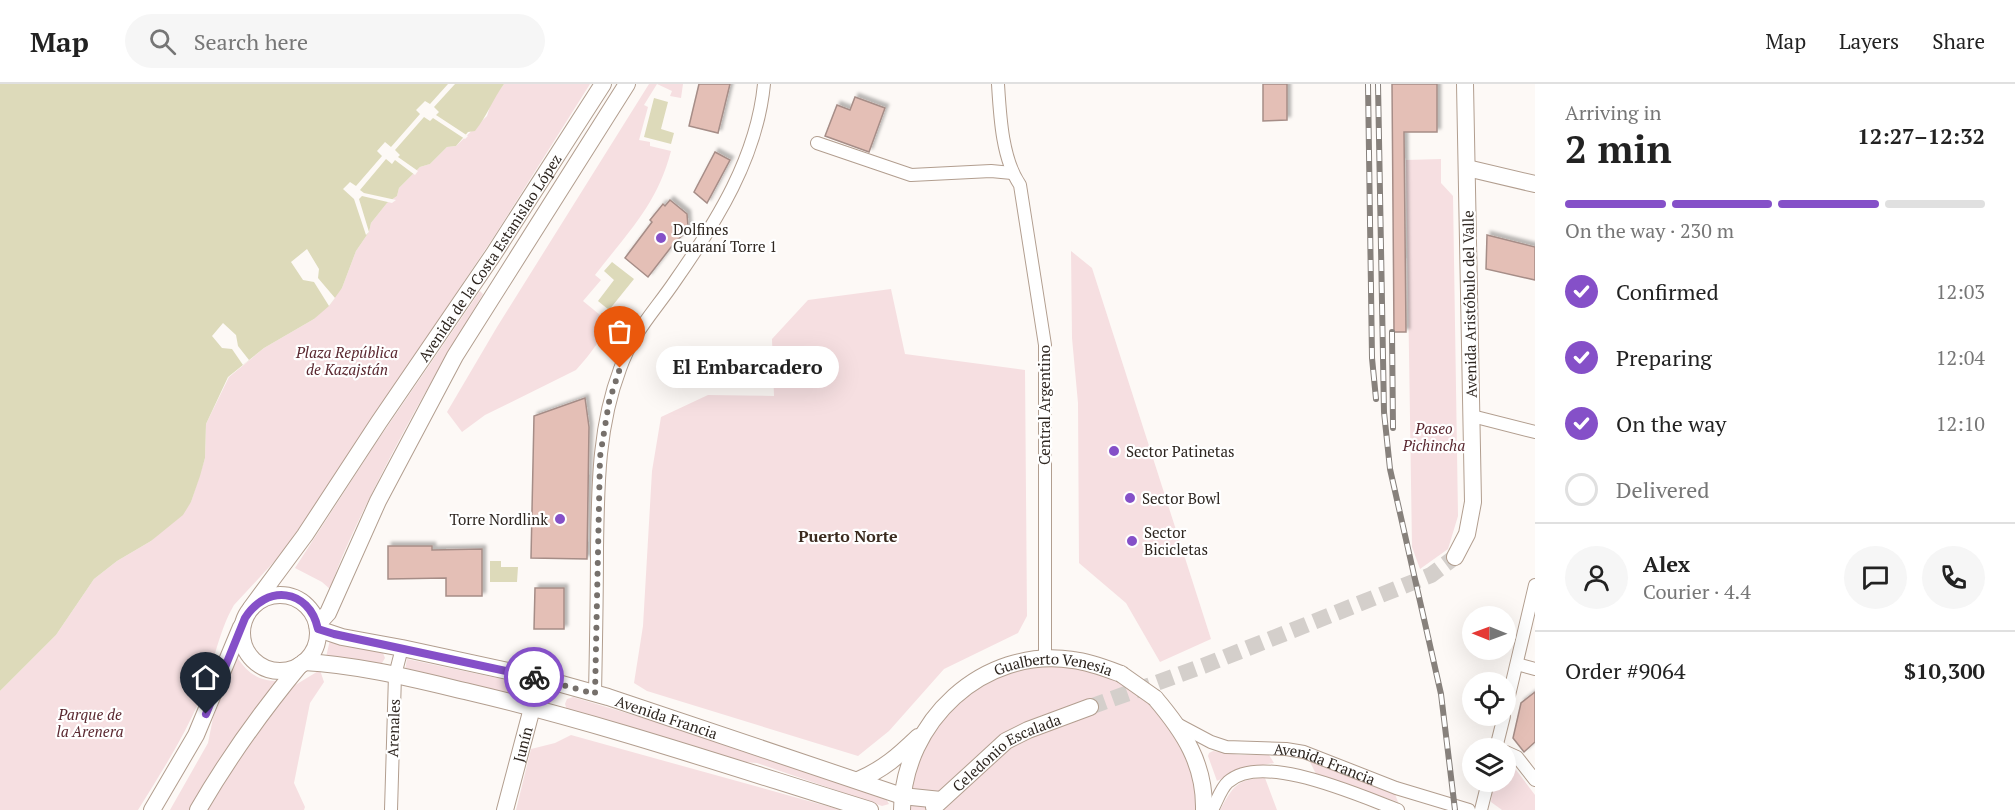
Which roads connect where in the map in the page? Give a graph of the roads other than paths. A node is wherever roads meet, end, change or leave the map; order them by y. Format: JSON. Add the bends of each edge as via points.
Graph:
{"nodes":[{"id":1,"x":603,"y":84,"type":"edge"},
{"id":2,"x":627,"y":84,"type":"edge"},
{"id":3,"x":764,"y":84,"type":"edge"},
{"id":4,"x":998,"y":84,"type":"edge"},
{"id":5,"x":1465,"y":84,"type":"edge"},
{"id":6,"x":818,"y":143,"type":"dead end"},
{"id":7,"x":1467,"y":168,"type":"junction"},
{"id":8,"x":1012,"y":173,"type":"junction"},
{"id":9,"x":1535,"y":184,"type":"edge"},
{"id":10,"x":1472,"y":416,"type":"junction"},
{"id":11,"x":1535,"y":432,"type":"edge"},
{"id":12,"x":1455,"y":557,"type":"tunnel mouth"},
{"id":13,"x":1535,"y":585,"type":"edge"},
{"id":14,"x":248,"y":613,"type":"junction"},
{"id":15,"x":318,"y":627,"type":"junction"},
{"id":16,"x":402,"y":648,"type":"junction"},
{"id":17,"x":1045,"y":659,"type":"junction"},
{"id":18,"x":302,"y":664,"type":"junction"},
{"id":19,"x":1517,"y":664,"type":"junction"},
{"id":20,"x":1535,"y":669,"type":"edge"},
{"id":21,"x":1515,"y":672,"type":"edge"},
{"id":22,"x":395,"y":675,"type":"junction"},
{"id":23,"x":540,"y":678,"type":"junction"},
{"id":24,"x":578,"y":689,"type":"junction"},
{"id":25,"x":595,"y":694,"type":"junction"},
{"id":26,"x":533,"y":707,"type":"junction"},
{"id":27,"x":1090,"y":707,"type":"tunnel mouth"},
{"id":28,"x":571,"y":718,"type":"junction"},
{"id":29,"x":1179,"y":725,"type":"junction"},
{"id":30,"x":925,"y":730,"type":"junction"},
{"id":31,"x":1516,"y":757,"type":"edge"},
{"id":32,"x":858,"y":780,"type":"junction"},
{"id":33,"x":1535,"y":780,"type":"edge"},
{"id":34,"x":1486,"y":792,"type":"edge"},
{"id":35,"x":902,"y":803,"type":"edge"},
{"id":36,"x":936,"y":805,"type":"edge"},
{"id":37,"x":152,"y":810,"type":"edge"},
{"id":38,"x":198,"y":810,"type":"edge"},
{"id":39,"x":391,"y":810,"type":"edge"},
{"id":40,"x":505,"y":810,"type":"edge"},
{"id":41,"x":870,"y":810,"type":"edge"},
{"id":42,"x":1204,"y":810,"type":"edge"},
{"id":43,"x":1212,"y":810,"type":"edge"},
{"id":44,"x":1398,"y":810,"type":"edge"},
{"id":45,"x":1469,"y":810,"type":"edge"},
{"id":46,"x":1481,"y":810,"type":"edge"}],
"edges":[{"from":1,"to":14,"type":"main road","name":"Avenida de la Costa Estanislao López","via":[[493,255]]},
{"from":2,"to":15,"type":"main road","name":"Avenida de la Costa Estanislao López","via":[[455,357],[378,501],[328,613]]},
{"from":3,"to":25,"type":"street","via":[[753,143],[734,186],[675,281],[637,332],[609,402],[598,493]]},
{"from":4,"to":8,"type":"street","name":"Central Argentino","via":[[1000,119]]},
{"from":5,"to":7,"type":"main road","name":"Avenida Aristóbulo del Valle"},
{"from":6,"to":8,"type":"street","via":[[911,175]]},
{"from":7,"to":9,"type":"main road"},
{"from":7,"to":10,"type":"main road","name":"Avenida Aristóbulo del Valle"},
{"from":8,"to":17,"type":"street","name":"Central Argentino","via":[[1020,185],[1045,345]]},
{"from":10,"to":11,"type":"street"},
{"from":10,"to":12,"type":"main road","name":"Avenida Aristóbulo del Valle","via":[[1473,502],[1467,534]]},
{"from":13,"to":19,"type":"street"},
{"from":14,"to":15,"type":"main road","via":[[262,599],[290,596],[303,602]]},
{"from":14,"to":18,"type":"main road","via":[[242,632],[251,657],[274,670]]},
{"from":14,"to":37,"type":"main road","name":"Avenida de la Costa Estanislao López","via":[[196,735]]},
{"from":15,"to":16,"type":"main road","name":"Avenida Francia","via":[[342,637]]},
{"from":15,"to":18,"type":"main road","via":[[315,647]]},
{"from":16,"to":22,"type":"street","name":"Arenales"},
{"from":16,"to":23,"type":"main road","name":"Avenida Francia"},
{"from":17,"to":29,"type":"main road","name":"Gualberto Venesia","bridge":true,"via":[[1071,659],[1121,675],[1155,698]]},
{"from":17,"to":30,"type":"main road","name":"Gualberto Venesia","via":[[1016,663],[989,673],[942,707]]},
{"from":18,"to":22,"type":"main road","name":"Avenida Francia","via":[[334,664]]},
{"from":18,"to":38,"type":"main road","via":[[230,757]]},
{"from":19,"to":20,"type":"street"},
{"from":19,"to":21,"type":"street"},
{"from":22,"to":26,"type":"main road","name":"Avenida Francia"},
{"from":22,"to":39,"type":"street","name":"Arenales"},
{"from":23,"to":24,"type":"main road","name":"Avenida Francia"},
{"from":23,"to":26,"type":"main road","name":"Junín"},
{"from":24,"to":25,"type":"main road","name":"Avenida Francia"},
{"from":24,"to":28,"type":"main road","via":[[565,690],[557,699],[558,707]]},
{"from":25,"to":32,"type":"main road","name":"Avenida Francia"},
{"from":26,"to":28,"type":"main road","name":"Avenida Francia"},
{"from":26,"to":40,"type":"main road","name":"Junín"},
{"from":27,"to":36,"type":"main road","name":"Celedonio Escalada","via":[[1006,741]]},
{"from":28,"to":41,"type":"main road","name":"Avenida Francia"},
{"from":29,"to":42,"type":"main road","name":"Gualberto Venesia","via":[[1200,774]]},
{"from":29,"to":45,"type":"street","name":"Avenida Francia","via":[[1226,747],[1304,752],[1396,788]]},
{"from":30,"to":32,"type":"main road","via":[[894,761]]},
{"from":30,"to":35,"type":"main road","name":"Gualberto Venesia","via":[[904,783]]},
{"from":31,"to":33,"type":"street"},
{"from":32,"to":35,"type":"main road","name":"Avenida Francia"},
{"from":34,"to":46,"type":"street"},
{"from":35,"to":36,"type":"main road","name":"Avenida Francia"},
{"from":43,"to":44,"type":"street","name":"Avenida Francia","via":[[1226,783],[1238,775],[1279,771]]}]}
